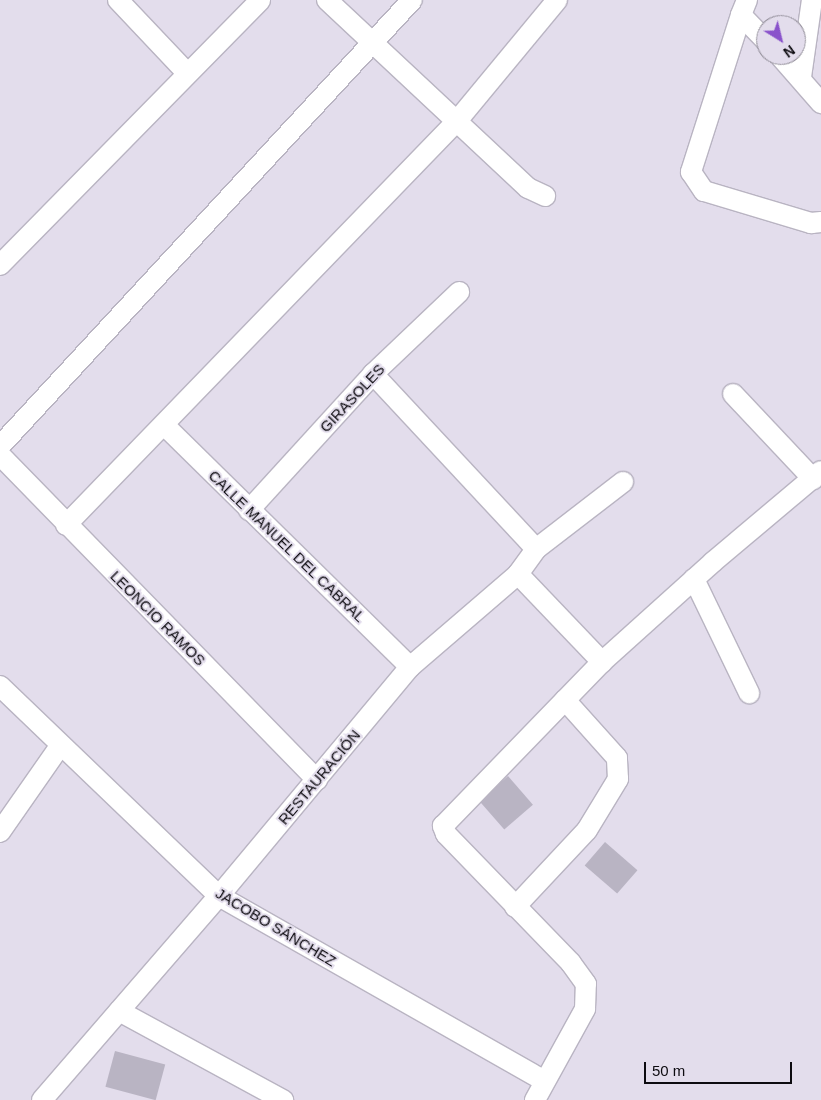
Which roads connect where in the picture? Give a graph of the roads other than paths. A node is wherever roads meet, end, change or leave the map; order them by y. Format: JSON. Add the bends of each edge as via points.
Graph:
{"nodes":[{"id":1,"x":260,"y":0,"type":"edge"},
{"id":2,"x":327,"y":0,"type":"edge"},
{"id":3,"x":412,"y":0,"type":"edge"},
{"id":4,"x":557,"y":0,"type":"edge"},
{"id":5,"x":812,"y":0,"type":"edge"},
{"id":6,"x":119,"y":1,"type":"edge"},
{"id":7,"x":744,"y":7,"type":"edge"},
{"id":8,"x":756,"y":26,"type":"edge"},
{"id":9,"x":374,"y":44,"type":"junction"},
{"id":10,"x":789,"y":65,"type":"edge"},
{"id":11,"x":186,"y":73,"type":"junction"},
{"id":12,"x":801,"y":77,"type":"junction"},
{"id":13,"x":821,"y":103,"type":"edge"},
{"id":14,"x":457,"y":121,"type":"junction"},
{"id":15,"x":545,"y":196,"type":"dead end"},
{"id":16,"x":821,"y":222,"type":"edge"},
{"id":17,"x":0,"y":265,"type":"edge"},
{"id":18,"x":458,"y":292,"type":"dead end"},
{"id":19,"x":373,"y":374,"type":"junction"},
{"id":20,"x":733,"y":394,"type":"dead end"},
{"id":21,"x":164,"y":425,"type":"junction"},
{"id":22,"x":0,"y":446,"type":"edge"},
{"id":23,"x":0,"y":454,"type":"edge"},
{"id":24,"x":817,"y":475,"type":"edge"},
{"id":25,"x":623,"y":482,"type":"dead end"},
{"id":26,"x":249,"y":510,"type":"junction"},
{"id":27,"x":66,"y":525,"type":"junction"},
{"id":28,"x":536,"y":549,"type":"junction"},
{"id":29,"x":518,"y":574,"type":"junction"},
{"id":30,"x":694,"y":579,"type":"junction"},
{"id":31,"x":602,"y":662,"type":"junction"},
{"id":32,"x":410,"y":667,"type":"junction"},
{"id":33,"x":0,"y":686,"type":"edge"},
{"id":34,"x":749,"y":693,"type":"dead end"},
{"id":35,"x":565,"y":700,"type":"junction"},
{"id":36,"x":60,"y":746,"type":"junction"},
{"id":37,"x":318,"y":780,"type":"junction"},
{"id":38,"x":0,"y":832,"type":"edge"},
{"id":39,"x":219,"y":896,"type":"junction"},
{"id":40,"x":515,"y":907,"type":"junction"},
{"id":41,"x":119,"y":1010,"type":"junction"},
{"id":42,"x":544,"y":1080,"type":"junction"},
{"id":43,"x":42,"y":1100,"type":"edge"},
{"id":44,"x":283,"y":1100,"type":"edge"},
{"id":45,"x":535,"y":1100,"type":"edge"}],
"edges":[{"from":1,"to":11,"type":"street"},
{"from":2,"to":9,"type":"street"},
{"from":3,"to":9,"type":"street"},
{"from":4,"to":14,"type":"street"},
{"from":5,"to":12,"type":"street"},
{"from":6,"to":11,"type":"street"},
{"from":7,"to":8,"type":"street"},
{"from":7,"to":16,"type":"street","via":[[691,172],[704,191],[811,222]]},
{"from":9,"to":14,"type":"street"},
{"from":9,"to":22,"type":"street"},
{"from":10,"to":12,"type":"street"},
{"from":11,"to":17,"type":"street"},
{"from":12,"to":13,"type":"street"},
{"from":14,"to":15,"type":"street","via":[[528,188]]},
{"from":14,"to":21,"type":"street"},
{"from":18,"to":19,"type":"street","name":"GIRASOLES"},
{"from":19,"to":26,"type":"street","name":"GIRASOLES"},
{"from":19,"to":28,"type":"street"},
{"from":20,"to":24,"type":"street"},
{"from":21,"to":26,"type":"street","name":"CALLE MANUEL DEL CABRAL"},
{"from":21,"to":27,"type":"street"},
{"from":23,"to":27,"type":"street","name":"LEONCIO RAMOS"},
{"from":24,"to":30,"type":"street"},
{"from":25,"to":28,"type":"street","name":"RESTAURACIÓN"},
{"from":26,"to":32,"type":"street","name":"CALLE MANUEL DEL CABRAL"},
{"from":27,"to":37,"type":"street","name":"LEONCIO RAMOS"},
{"from":28,"to":29,"type":"street","name":"RESTAURACIÓN"},
{"from":29,"to":31,"type":"street"},
{"from":29,"to":32,"type":"street","name":"RESTAURACIÓN"},
{"from":30,"to":31,"type":"street"},
{"from":30,"to":34,"type":"street"},
{"from":31,"to":35,"type":"street"},
{"from":32,"to":37,"type":"street","name":"RESTAURACIÓN"},
{"from":33,"to":36,"type":"street","name":"JACOBO SÁNCHEZ"},
{"from":35,"to":40,"type":"street","via":[[617,758],[618,779],[587,830]]},
{"from":35,"to":40,"type":"street","via":[[443,826],[446,834]]},
{"from":36,"to":38,"type":"street"},
{"from":36,"to":39,"type":"street","name":"JACOBO SÁNCHEZ"},
{"from":37,"to":39,"type":"street","name":"RESTAURACIÓN"},
{"from":39,"to":41,"type":"street","name":"RESTAURACIÓN"},
{"from":39,"to":42,"type":"street","name":"JACOBO SÁNCHEZ"},
{"from":40,"to":42,"type":"street","via":[[571,963],[586,984],[585,1009]]},
{"from":41,"to":43,"type":"street","name":"RESTAURACIÓN"},
{"from":41,"to":44,"type":"street"},
{"from":42,"to":45,"type":"street"}]}
